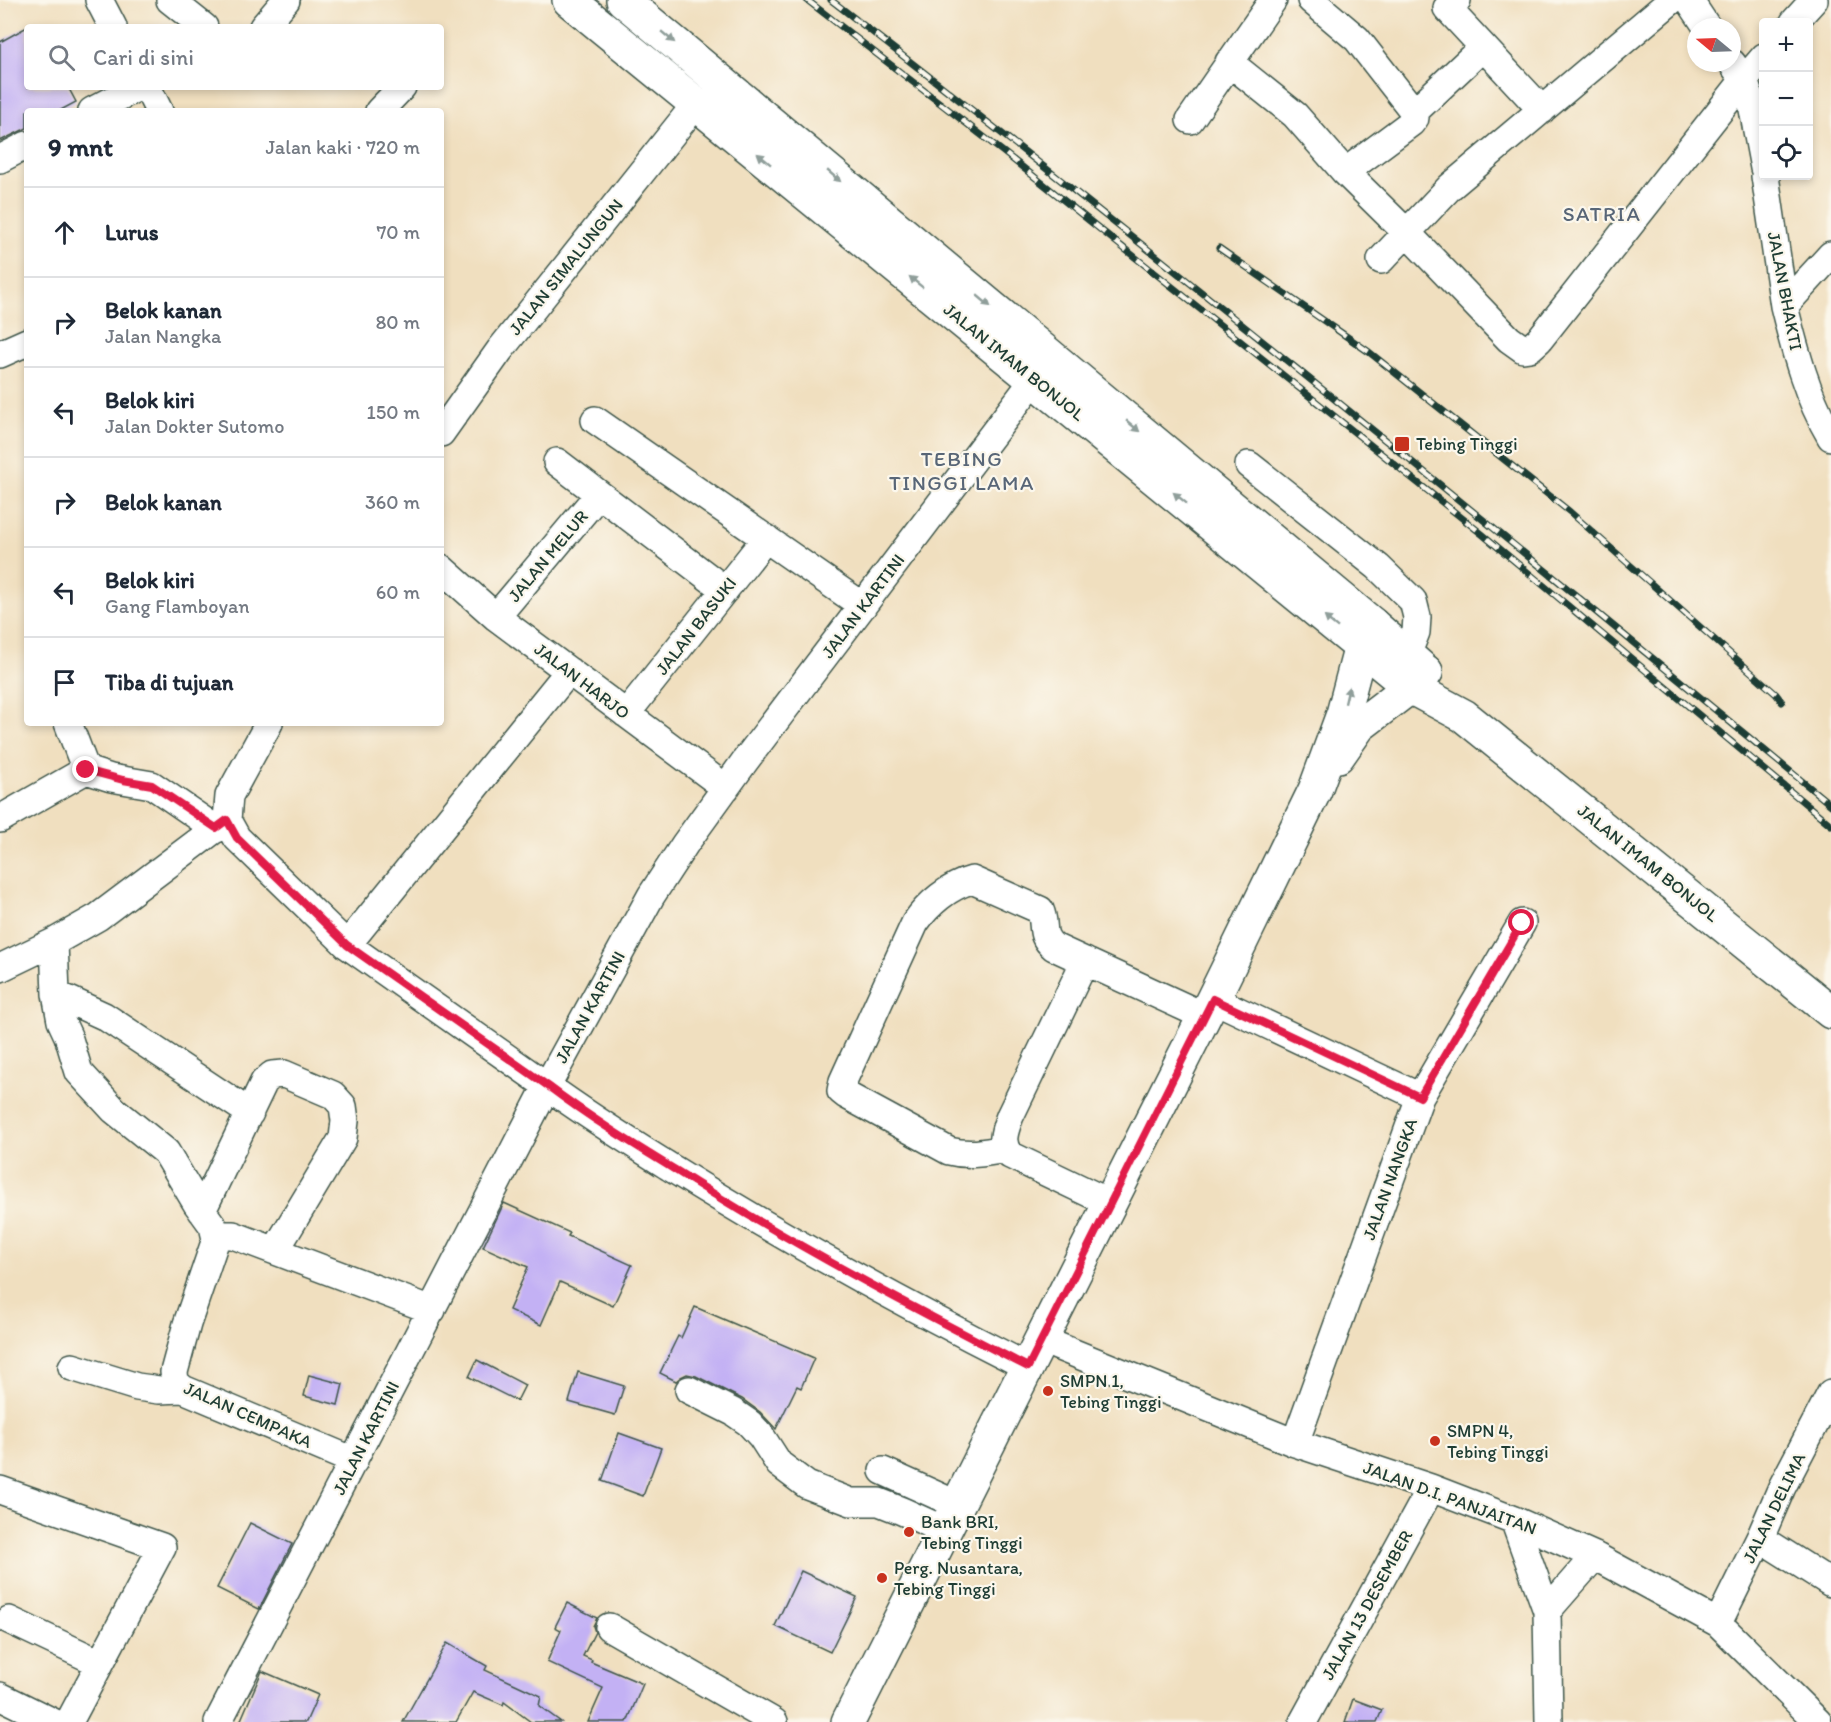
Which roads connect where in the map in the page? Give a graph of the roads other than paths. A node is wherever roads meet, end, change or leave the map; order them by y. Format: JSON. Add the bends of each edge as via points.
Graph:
{"nodes":[{"id":1,"x":99,"y":0,"type":"edge"},
{"id":2,"x":170,"y":0,"type":"edge"},
{"id":3,"x":286,"y":0,"type":"edge"},
{"id":4,"x":569,"y":0,"type":"edge"},
{"id":5,"x":623,"y":0,"type":"edge"},
{"id":6,"x":1273,"y":0,"type":"edge"},
{"id":7,"x":1311,"y":0,"type":"edge"},
{"id":8,"x":1457,"y":0,"type":"edge"},
{"id":9,"x":1672,"y":0,"type":"edge"},
{"id":10,"x":1689,"y":0,"type":"edge"},
{"id":11,"x":1814,"y":0,"type":"edge"},
{"id":12,"x":1701,"y":18,"type":"edge"},
{"id":13,"x":1798,"y":18,"type":"edge"},
{"id":14,"x":111,"y":24,"type":"edge"},
{"id":15,"x":200,"y":24,"type":"edge"},
{"id":16,"x":266,"y":24,"type":"edge"},
{"id":17,"x":1484,"y":47,"type":"junction"},
{"id":18,"x":1759,"y":60,"type":"edge"},
{"id":19,"x":1229,"y":62,"type":"junction"},
{"id":20,"x":1741,"y":69,"type":"edge"},
{"id":21,"x":1737,"y":72,"type":"edge"},
{"id":22,"x":1738,"y":72,"type":"edge"},
{"id":23,"x":132,"y":90,"type":"edge"},
{"id":24,"x":148,"y":90,"type":"edge"},
{"id":25,"x":399,"y":90,"type":"edge"},
{"id":26,"x":696,"y":104,"type":"junction"},
{"id":27,"x":98,"y":108,"type":"edge"},
{"id":28,"x":158,"y":108,"type":"edge"},
{"id":29,"x":382,"y":108,"type":"edge"},
{"id":30,"x":1542,"y":110,"type":"junction"},
{"id":31,"x":1414,"y":112,"type":"junction"},
{"id":32,"x":1191,"y":120,"type":"dead end"},
{"id":33,"x":1759,"y":141,"type":"edge"},
{"id":34,"x":24,"y":147,"type":"edge"},
{"id":35,"x":0,"y":159,"type":"edge"},
{"id":36,"x":1345,"y":172,"type":"junction"},
{"id":37,"x":1766,"y":180,"type":"edge"},
{"id":38,"x":1407,"y":233,"type":"junction"},
{"id":39,"x":1831,"y":255,"type":"edge"},
{"id":40,"x":1381,"y":260,"type":"dead end"},
{"id":41,"x":1784,"y":306,"type":"junction"},
{"id":42,"x":24,"y":343,"type":"edge"},
{"id":43,"x":0,"y":354,"type":"edge"},
{"id":44,"x":1043,"y":368,"type":"junction"},
{"id":45,"x":595,"y":420,"type":"dead end"},
{"id":46,"x":444,"y":429,"type":"edge"},
{"id":47,"x":1831,"y":437,"type":"edge"},
{"id":48,"x":557,"y":462,"type":"dead end"},
{"id":49,"x":1249,"y":465,"type":"dead end"},
{"id":50,"x":599,"y":494,"type":"junction"},
{"id":51,"x":766,"y":538,"type":"junction"},
{"id":52,"x":444,"y":571,"type":"edge"},
{"id":53,"x":725,"y":590,"type":"junction"},
{"id":54,"x":863,"y":606,"type":"junction"},
{"id":55,"x":496,"y":617,"type":"junction"},
{"id":56,"x":1366,"y":635,"type":"junction"},
{"id":57,"x":569,"y":671,"type":"junction"},
{"id":58,"x":1414,"y":672,"type":"junction"},
{"id":59,"x":626,"y":714,"type":"junction"},
{"id":60,"x":69,"y":726,"type":"edge"},
{"id":61,"x":267,"y":726,"type":"edge"},
{"id":62,"x":86,"y":770,"type":"junction"},
{"id":63,"x":726,"y":788,"type":"junction"},
{"id":64,"x":1315,"y":790,"type":"junction"},
{"id":65,"x":0,"y":819,"type":"edge"},
{"id":66,"x":221,"y":824,"type":"junction"},
{"id":67,"x":1522,"y":923,"type":"dead end"},
{"id":68,"x":54,"y":942,"type":"junction"},
{"id":69,"x":347,"y":945,"type":"junction"},
{"id":70,"x":1085,"y":961,"type":"junction"},
{"id":71,"x":0,"y":968,"type":"edge"},
{"id":72,"x":56,"y":994,"type":"junction"},
{"id":73,"x":1209,"y":1008,"type":"junction"},
{"id":74,"x":1831,"y":1012,"type":"edge"},
{"id":75,"x":548,"y":1086,"type":"junction"},
{"id":76,"x":1420,"y":1097,"type":"junction"},
{"id":77,"x":250,"y":1113,"type":"junction"},
{"id":78,"x":1004,"y":1149,"type":"junction"},
{"id":79,"x":1110,"y":1203,"type":"junction"},
{"id":80,"x":202,"y":1211,"type":"junction"},
{"id":81,"x":216,"y":1239,"type":"junction"},
{"id":82,"x":275,"y":1251,"type":"junction"},
{"id":83,"x":432,"y":1310,"type":"junction"},
{"id":84,"x":1035,"y":1353,"type":"junction"},
{"id":85,"x":72,"y":1367,"type":"dead end"},
{"id":86,"x":183,"y":1389,"type":"junction"},
{"id":87,"x":689,"y":1390,"type":"dead end"},
{"id":88,"x":1830,"y":1399,"type":"edge"},
{"id":89,"x":1295,"y":1443,"type":"junction"},
{"id":90,"x":354,"y":1461,"type":"junction"},
{"id":91,"x":883,"y":1471,"type":"dead end"},
{"id":92,"x":1431,"y":1488,"type":"junction"},
{"id":93,"x":0,"y":1490,"type":"edge"},
{"id":94,"x":952,"y":1518,"type":"junction"},
{"id":95,"x":1514,"y":1520,"type":"junction"},
{"id":96,"x":1760,"y":1538,"type":"junction"},
{"id":97,"x":1595,"y":1556,"type":"junction"},
{"id":98,"x":1831,"y":1583,"type":"edge"},
{"id":99,"x":1547,"y":1611,"type":"junction"},
{"id":100,"x":9,"y":1620,"type":"dead end"},
{"id":101,"x":1718,"y":1623,"type":"junction"},
{"id":102,"x":609,"y":1628,"type":"dead end"},
{"id":103,"x":100,"y":1663,"type":"junction"},
{"id":104,"x":0,"y":1696,"type":"edge"},
{"id":105,"x":52,"y":1722,"type":"edge"},
{"id":106,"x":69,"y":1722,"type":"edge"},
{"id":107,"x":218,"y":1722,"type":"edge"},
{"id":108,"x":774,"y":1722,"type":"edge"},
{"id":109,"x":848,"y":1722,"type":"edge"},
{"id":110,"x":1302,"y":1722,"type":"edge"},
{"id":111,"x":1549,"y":1722,"type":"edge"},
{"id":112,"x":1818,"y":1722,"type":"edge"}],
"edges":[{"from":1,"to":14,"type":"street"},
{"from":2,"to":15,"type":"street"},
{"from":3,"to":16,"type":"street"},
{"from":4,"to":26,"type":"main road","name":"JALAN IMAM BONJOL"},
{"from":5,"to":44,"type":"main road","name":"JALAN IMAM BONJOL","one_way":true},
{"from":6,"to":19,"type":"street"},
{"from":7,"to":31,"type":"street","via":[[1357,39]]},
{"from":8,"to":17,"type":"street","via":[[1447,8]]},
{"from":9,"to":30,"type":"street"},
{"from":10,"to":12,"type":"street"},
{"from":11,"to":13,"type":"street"},
{"from":17,"to":30,"type":"street"},
{"from":17,"to":31,"type":"street"},
{"from":18,"to":20,"type":"street"},
{"from":19,"to":32,"type":"street"},
{"from":19,"to":36,"type":"street","via":[[1295,115]]},
{"from":21,"to":38,"type":"street","via":[[1530,348],[1523,349],[1509,339]]},
{"from":22,"to":33,"type":"street","via":[[1752,104]]},
{"from":23,"to":27,"type":"street"},
{"from":24,"to":28,"type":"street"},
{"from":25,"to":29,"type":"street"},
{"from":44,"to":26,"type":"main road","name":"JALAN IMAM BONJOL","one_way":true},
{"from":26,"to":46,"type":"street","name":"JALAN SIMALUNGUN","via":[[500,350]]},
{"from":30,"to":38,"type":"street","via":[[1450,187]]},
{"from":31,"to":36,"type":"street","via":[[1411,123]]},
{"from":34,"to":35,"type":"street"},
{"from":36,"to":38,"type":"street"},
{"from":37,"to":41,"type":"street","name":"JALAN BHAKTI"},
{"from":38,"to":40,"type":"street"},
{"from":39,"to":41,"type":"street"},
{"from":41,"to":47,"type":"street","name":"JALAN BHAKTI","via":[[1802,373]]},
{"from":42,"to":43,"type":"street"},
{"from":44,"to":54,"type":"street","name":"JALAN KARTINI"},
{"from":44,"to":56,"type":"main road","name":"JALAN IMAM BONJOL"},
{"from":45,"to":51,"type":"street"},
{"from":48,"to":50,"type":"street"},
{"from":49,"to":58,"type":"street","via":[[1378,567],[1413,601],[1417,617]]},
{"from":50,"to":53,"type":"street"},
{"from":50,"to":55,"type":"street","name":"JALAN MELUR"},
{"from":51,"to":53,"type":"street","name":"JALAN BASUKI"},
{"from":51,"to":54,"type":"street"},
{"from":52,"to":55,"type":"street","name":"JALAN HARJO"},
{"from":53,"to":59,"type":"street","name":"JALAN BASUKI"},
{"from":54,"to":63,"type":"street","name":"JALAN KARTINI"},
{"from":55,"to":57,"type":"street","name":"JALAN HARJO"},
{"from":56,"to":58,"type":"main road","name":"JALAN IMAM BONJOL"},
{"from":64,"to":56,"type":"main road","one_way":true},
{"from":57,"to":59,"type":"street","name":"JALAN HARJO"},
{"from":57,"to":69,"type":"street"},
{"from":58,"to":64,"type":"main road","via":[[1359,726]]},
{"from":58,"to":74,"type":"main road","name":"JALAN IMAM BONJOL","via":[[1435,679],[1464,716]]},
{"from":59,"to":63,"type":"street","name":"JALAN HARJO"},
{"from":60,"to":62,"type":"street"},
{"from":61,"to":66,"type":"street","via":[[230,796]]},
{"from":62,"to":65,"type":"street"},
{"from":62,"to":66,"type":"street","via":[[152,785]]},
{"from":63,"to":75,"type":"street","name":"JALAN KARTINI","via":[[651,896]]},
{"from":64,"to":73,"type":"main road"},
{"from":66,"to":68,"type":"street","via":[[98,917]]},
{"from":66,"to":69,"type":"street","name":"JALAN D.I. PANJAITAN"},
{"from":67,"to":76,"type":"street"},
{"from":68,"to":71,"type":"street"},
{"from":68,"to":72,"type":"street"},
{"from":69,"to":75,"type":"street","name":"JALAN D.I. PANJAITAN"},
{"from":70,"to":73,"type":"street","name":"JALAN NANGKA"},
{"from":70,"to":78,"type":"street","via":[[1010,1116],[1003,1134]]},
{"from":70,"to":78,"type":"street","name":"JALAN NANGKA","via":[[1046,941],[1040,910],[972,880],[963,882],[932,901],[915,923],[843,1082],[841,1090],[846,1095],[949,1151],[981,1154]]},
{"from":72,"to":77,"type":"street","via":[[104,1016]]},
{"from":72,"to":80,"type":"street","via":[[79,1072],[114,1110],[166,1152]]},
{"from":73,"to":76,"type":"street","name":"JALAN NANGKA"},
{"from":73,"to":79,"type":"main road"},
{"from":75,"to":83,"type":"street","name":"JALAN KARTINI"},
{"from":75,"to":84,"type":"street","name":"JALAN D.I. PANJAITAN","via":[[739,1211],[936,1320]]},
{"from":76,"to":89,"type":"street","name":"JALAN NANGKA"},
{"from":77,"to":80,"type":"street"},
{"from":77,"to":82,"type":"street","via":[[264,1082],[272,1075],[284,1074],[333,1095],[343,1106],[343,1138]]},
{"from":78,"to":79,"type":"street"},
{"from":79,"to":84,"type":"main road"},
{"from":80,"to":81,"type":"street","via":[[213,1226]]},
{"from":81,"to":82,"type":"street","via":[[233,1235]]},
{"from":81,"to":86,"type":"street","name":"JALAN CEMPAKA","via":[[174,1372],[175,1382]]},
{"from":82,"to":83,"type":"street"},
{"from":83,"to":90,"type":"street","name":"JALAN KARTINI"},
{"from":84,"to":89,"type":"street","name":"JALAN D.I. PANJAITAN"},
{"from":84,"to":94,"type":"main road"},
{"from":85,"to":86,"type":"street","via":[[137,1387]]},
{"from":86,"to":90,"type":"street","name":"JALAN CEMPAKA"},
{"from":87,"to":94,"type":"street","via":[[749,1423],[779,1464],[807,1485],[851,1502],[879,1502],[902,1511]]},
{"from":88,"to":96,"type":"street","name":"JALAN DELIMA","via":[[1782,1487]]},
{"from":89,"to":92,"type":"street","name":"JALAN D.I. PANJAITAN"},
{"from":90,"to":107,"type":"street","name":"JALAN KARTINI"},
{"from":91,"to":94,"type":"street"},
{"from":92,"to":95,"type":"street","name":"JALAN D.I. PANJAITAN"},
{"from":92,"to":110,"type":"street","name":"JALAN 13 DESEMBER"},
{"from":93,"to":103,"type":"street","via":[[162,1547]]},
{"from":94,"to":109,"type":"main road"},
{"from":95,"to":97,"type":"street","name":"JALAN D.I. PANJAITAN"},
{"from":95,"to":99,"type":"street"},
{"from":96,"to":98,"type":"street"},
{"from":96,"to":101,"type":"street","name":"JALAN DELIMA"},
{"from":97,"to":99,"type":"street"},
{"from":97,"to":101,"type":"street","name":"JALAN D.I. PANJAITAN"},
{"from":99,"to":111,"type":"street"},
{"from":100,"to":103,"type":"street"},
{"from":101,"to":112,"type":"street","name":"JALAN D.I. PANJAITAN"},
{"from":102,"to":108,"type":"street"},
{"from":103,"to":106,"type":"street"},
{"from":104,"to":105,"type":"street"}]}
